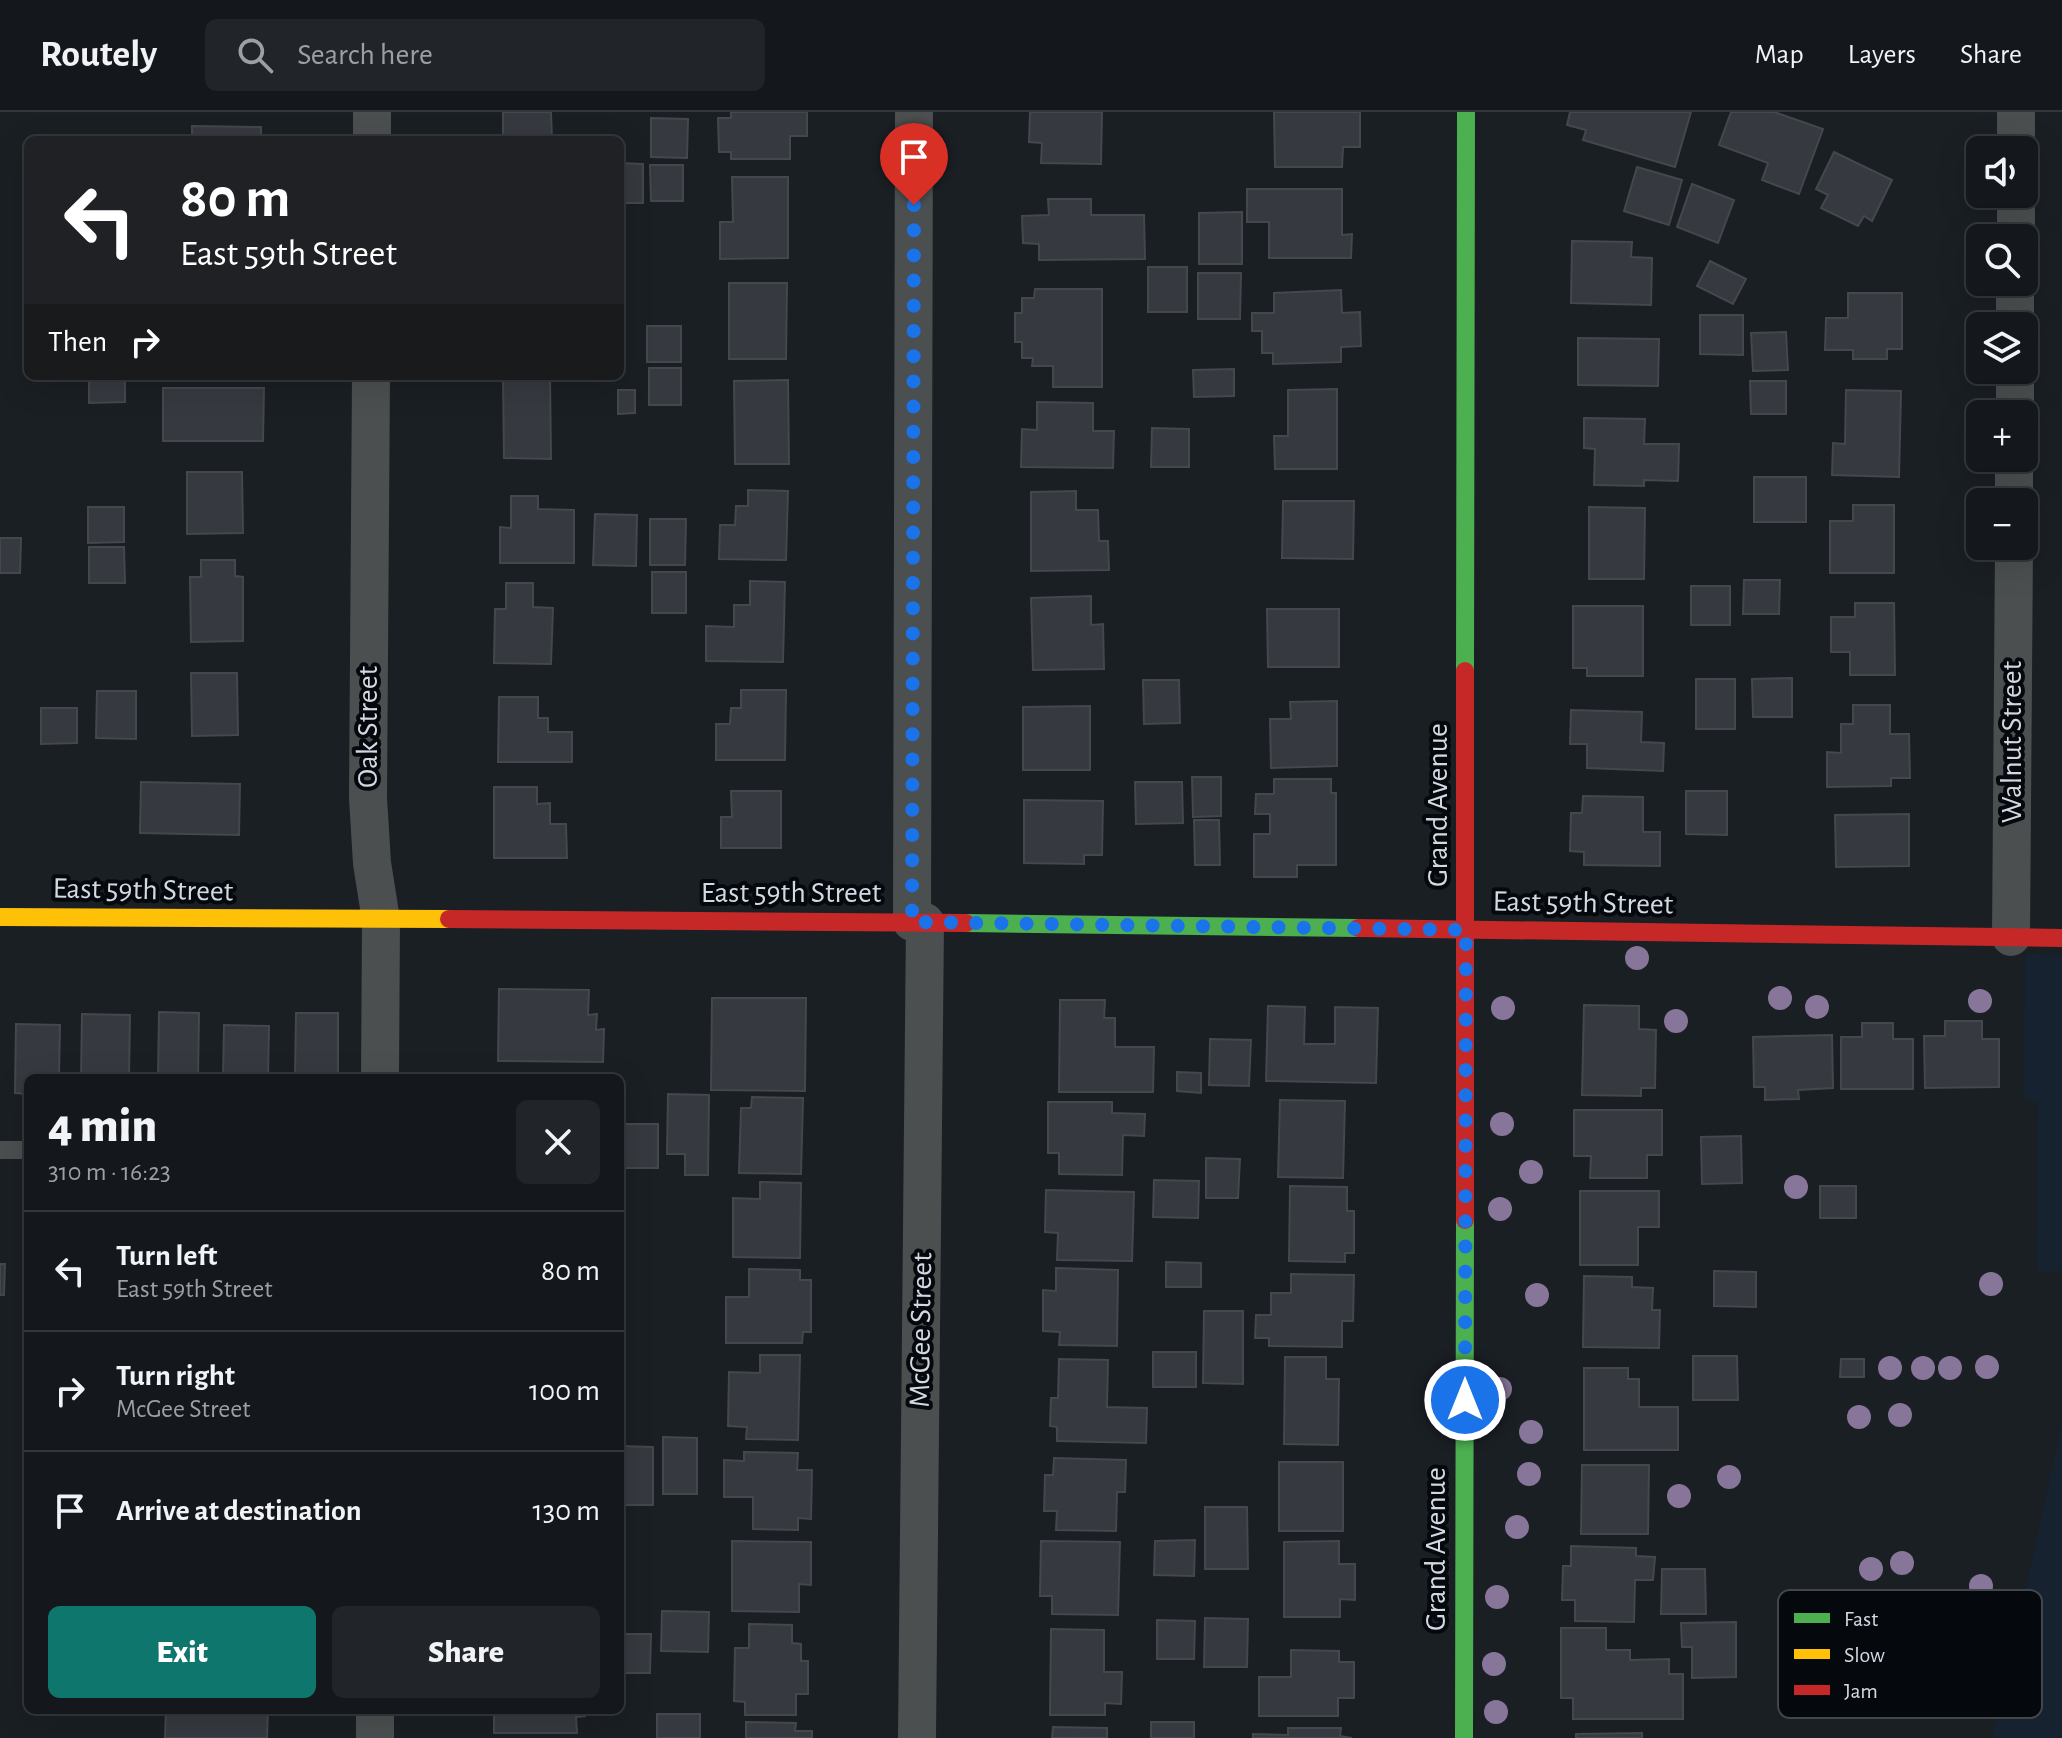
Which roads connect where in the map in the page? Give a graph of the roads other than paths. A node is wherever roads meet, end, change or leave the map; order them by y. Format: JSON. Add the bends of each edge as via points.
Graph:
{"nodes":[{"id":1,"x":372,"y":112,"type":"edge"},
{"id":2,"x":914,"y":112,"type":"edge"},
{"id":3,"x":1466,"y":112,"type":"edge"},
{"id":4,"x":2016,"y":112,"type":"edge"},
{"id":5,"x":372,"y":136,"type":"edge"},
{"id":6,"x":2016,"y":136,"type":"edge"},
{"id":7,"x":371,"y":380,"type":"edge"},
{"id":8,"x":2014,"y":560,"type":"edge"},
{"id":9,"x":0,"y":917,"type":"edge"},
{"id":10,"x":381,"y":920,"type":"junction"},
{"id":11,"x":919,"y":922,"type":"junction"},
{"id":12,"x":1466,"y":930,"type":"junction"},
{"id":13,"x":2011,"y":937,"type":"junction"},
{"id":14,"x":2062,"y":938,"type":"edge"},
{"id":15,"x":380,"y":1074,"type":"edge"},
{"id":16,"x":0,"y":1150,"type":"edge"},
{"id":17,"x":24,"y":1150,"type":"edge"},
{"id":18,"x":375,"y":1714,"type":"edge"},
{"id":19,"x":375,"y":1738,"type":"edge"},
{"id":20,"x":917,"y":1738,"type":"edge"},
{"id":21,"x":1464,"y":1738,"type":"edge"}],
"edges":[{"from":1,"to":5,"type":"street"},
{"from":2,"to":11,"type":"street","name":"McGee Street"},
{"from":3,"to":12,"type":"street","name":"Grand Avenue"},
{"from":4,"to":6,"type":"street"},
{"from":7,"to":10,"type":"street","name":"Oak Street","via":[[368,798]]},
{"from":8,"to":13,"type":"street","name":"Walnut Street"},
{"from":9,"to":10,"type":"street","name":"East 59th Street"},
{"from":10,"to":11,"type":"street","name":"East 59th Street"},
{"from":10,"to":15,"type":"street","name":"Oak Street"},
{"from":11,"to":12,"type":"street","name":"East 59th Street"},
{"from":11,"to":20,"type":"street","name":"McGee Street"},
{"from":12,"to":13,"type":"street","name":"East 59th Street"},
{"from":12,"to":21,"type":"street","name":"Grand Avenue"},
{"from":13,"to":14,"type":"street","name":"East 59th Street"},
{"from":16,"to":17,"type":"lane"},
{"from":18,"to":19,"type":"street"}]}
